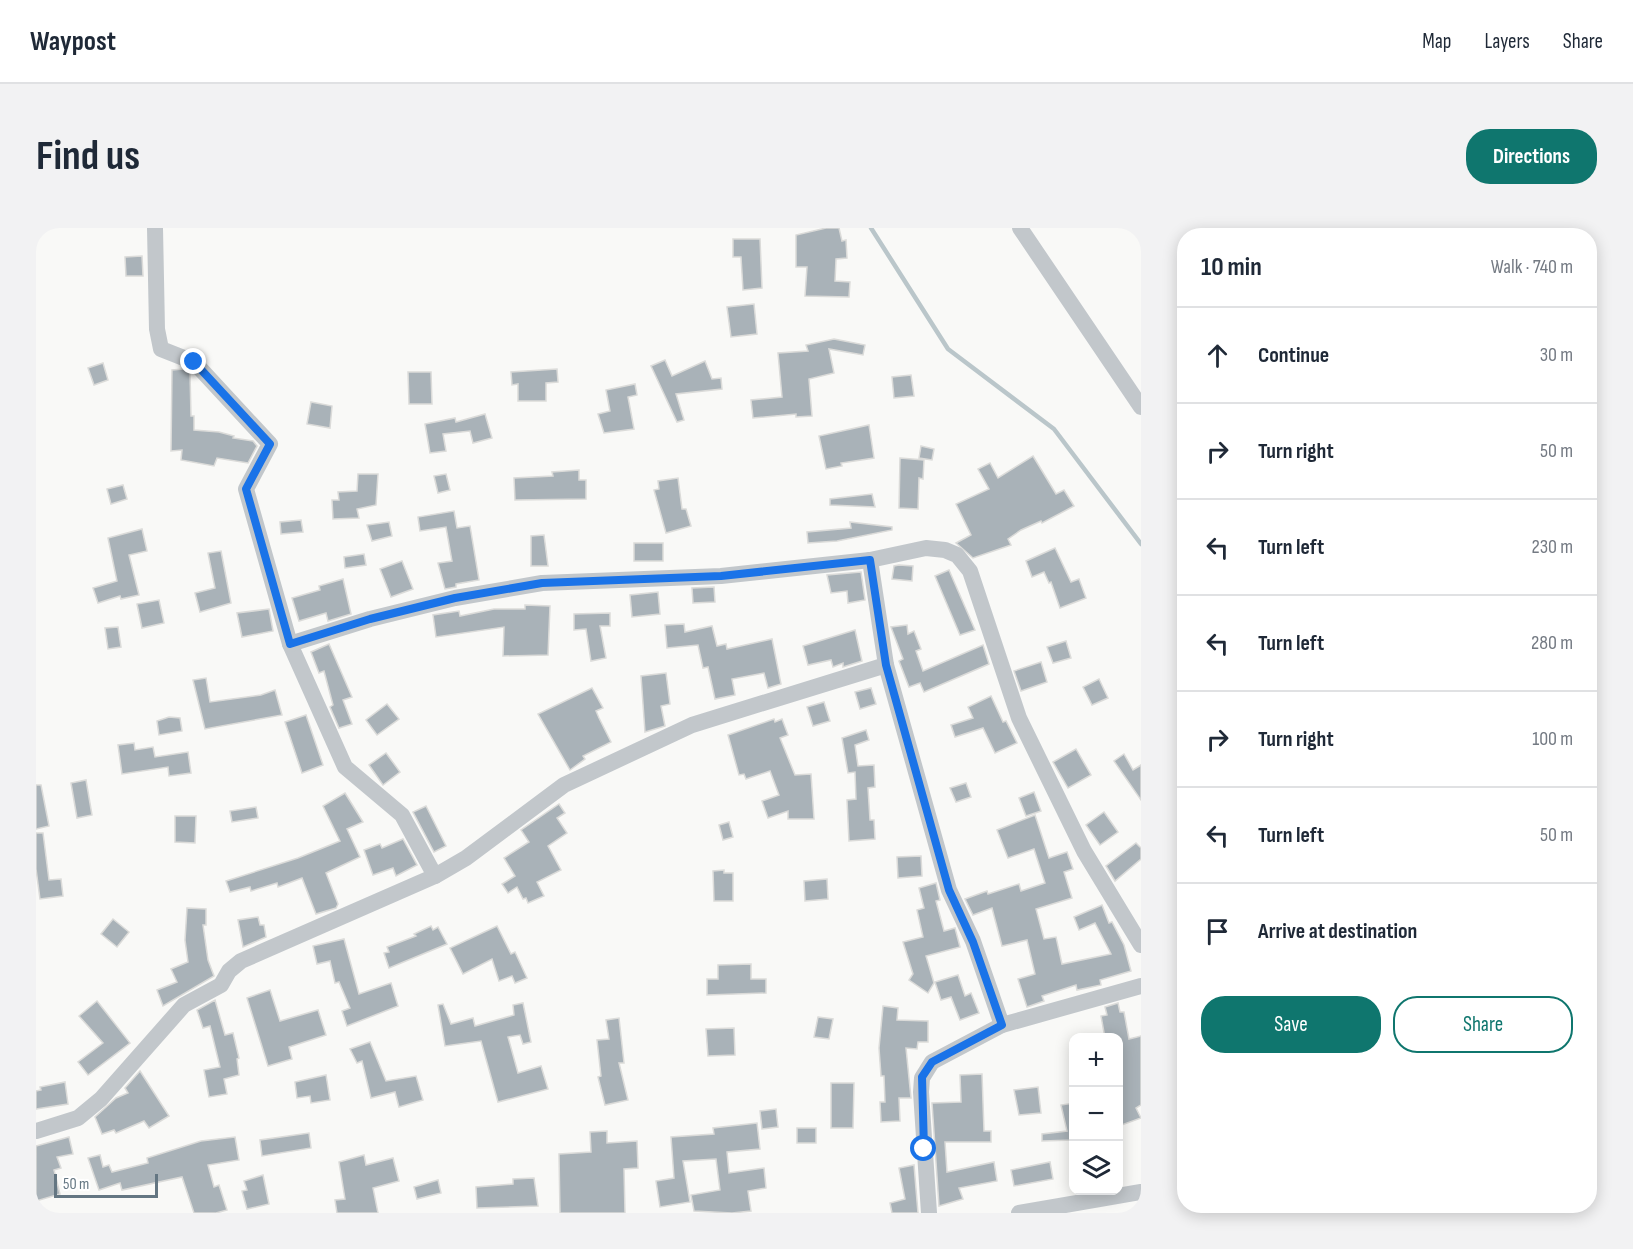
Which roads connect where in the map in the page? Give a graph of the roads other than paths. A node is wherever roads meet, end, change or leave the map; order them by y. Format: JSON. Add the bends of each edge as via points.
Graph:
{"nodes":[{"id":1,"x":155,"y":228,"type":"edge"},
{"id":2,"x":1020,"y":228,"type":"edge"},
{"id":3,"x":1141,"y":407,"type":"edge"},
{"id":4,"x":870,"y":560,"type":"junction"},
{"id":5,"x":290,"y":644,"type":"junction"},
{"id":6,"x":886,"y":665,"type":"junction"},
{"id":7,"x":435,"y":876,"type":"junction"},
{"id":8,"x":1141,"y":945,"type":"edge"},
{"id":9,"x":1141,"y":986,"type":"edge"},
{"id":10,"x":1002,"y":1025,"type":"junction"},
{"id":11,"x":36,"y":1131,"type":"edge"},
{"id":12,"x":1141,"y":1192,"type":"edge"},
{"id":13,"x":929,"y":1213,"type":"edge"},
{"id":14,"x":1019,"y":1213,"type":"edge"}],
"edges":[{"from":1,"to":5,"type":"street","via":[[157,329],[161,349],[194,362],[270,444],[246,489]]},
{"from":2,"to":3,"type":"street"},
{"from":4,"to":5,"type":"street","via":[[721,576],[542,583],[444,601]]},
{"from":4,"to":6,"type":"street"},
{"from":4,"to":8,"type":"street","via":[[926,548],[945,550],[957,555],[970,571],[1019,718],[1084,851]]},
{"from":5,"to":7,"type":"street","via":[[345,767],[402,815]]},
{"from":6,"to":7,"type":"street","via":[[692,725],[564,785],[466,858]]},
{"from":6,"to":10,"type":"street","via":[[949,890],[973,942]]},
{"from":7,"to":11,"type":"street","via":[[241,960],[221,985],[184,1005],[101,1099],[78,1118]]},
{"from":9,"to":10,"type":"street"},
{"from":10,"to":13,"type":"street","via":[[932,1062],[922,1077]]},
{"from":12,"to":14,"type":"street"}]}
